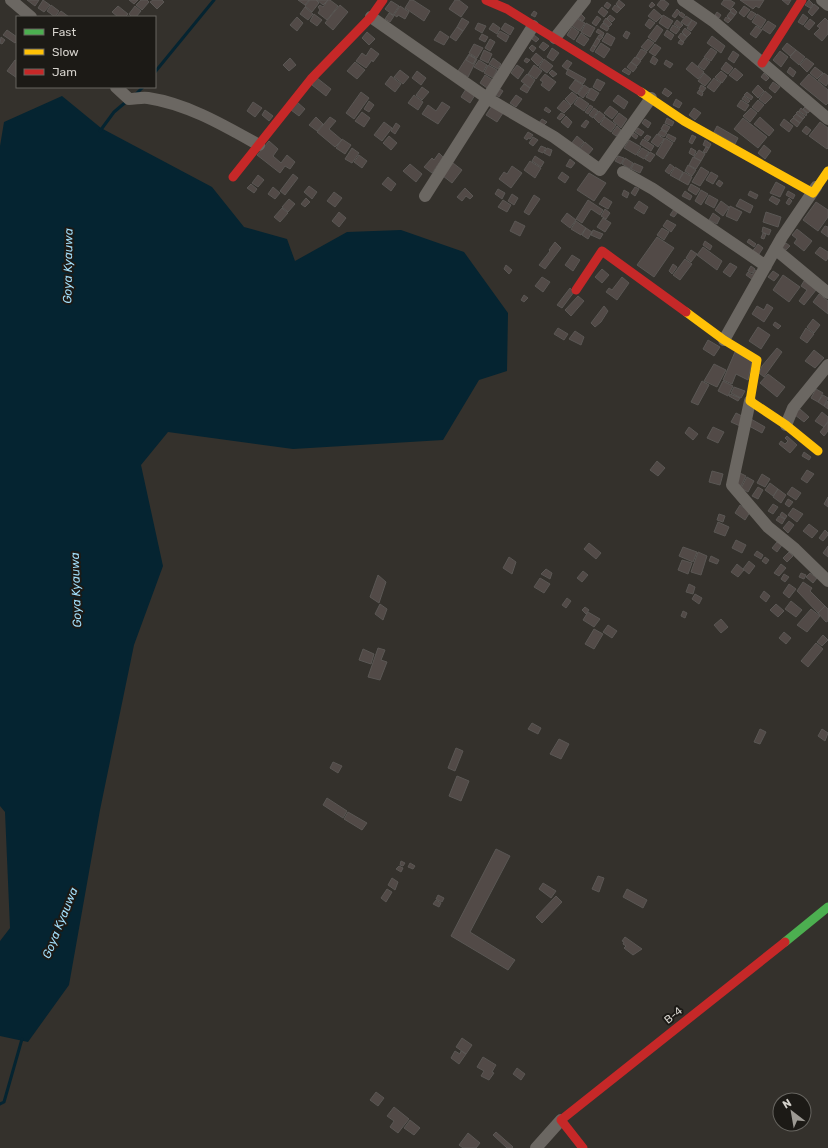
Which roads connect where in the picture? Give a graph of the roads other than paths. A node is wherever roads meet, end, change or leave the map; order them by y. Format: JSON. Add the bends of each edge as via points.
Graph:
{"nodes":[{"id":1,"x":11,"y":0,"type":"edge"},
{"id":2,"x":383,"y":0,"type":"edge"},
{"id":3,"x":486,"y":0,"type":"edge"},
{"id":4,"x":585,"y":0,"type":"edge"},
{"id":5,"x":683,"y":0,"type":"edge"},
{"id":6,"x":802,"y":0,"type":"edge"},
{"id":7,"x":822,"y":0,"type":"edge"},
{"id":8,"x":828,"y":5,"type":"edge"},
{"id":9,"x":30,"y":16,"type":"edge"},
{"id":10,"x":371,"y":17,"type":"junction"},
{"id":11,"x":533,"y":26,"type":"junction"},
{"id":12,"x":555,"y":38,"type":"junction"},
{"id":13,"x":762,"y":63,"type":"junction"},
{"id":14,"x":117,"y":88,"type":"edge"},
{"id":15,"x":487,"y":98,"type":"junction"},
{"id":16,"x":651,"y":98,"type":"junction"},
{"id":17,"x":828,"y":119,"type":"edge"},
{"id":18,"x":259,"y":145,"type":"junction"},
{"id":19,"x":828,"y":170,"type":"edge"},
{"id":20,"x":623,"y":172,"type":"dead end"},
{"id":21,"x":233,"y":177,"type":"dead end"},
{"id":22,"x":812,"y":193,"type":"junction"},
{"id":23,"x":425,"y":196,"type":"dead end"},
{"id":24,"x":775,"y":249,"type":"junction"},
{"id":25,"x":766,"y":266,"type":"junction"},
{"id":26,"x":576,"y":290,"type":"dead end"},
{"id":27,"x":828,"y":293,"type":"edge"},
{"id":28,"x":724,"y":340,"type":"junction"},
{"id":29,"x":828,"y":365,"type":"edge"},
{"id":30,"x":750,"y":401,"type":"junction"},
{"id":31,"x":786,"y":425,"type":"junction"},
{"id":32,"x":818,"y":451,"type":"dead end"},
{"id":33,"x":828,"y":581,"type":"edge"},
{"id":34,"x":828,"y":907,"type":"edge"},
{"id":35,"x":561,"y":1120,"type":"junction"},
{"id":36,"x":536,"y":1148,"type":"edge"},
{"id":37,"x":583,"y":1148,"type":"edge"}],
"edges":[{"from":1,"to":9,"type":"street"},
{"from":2,"to":10,"type":"street"},
{"from":3,"to":11,"type":"street","via":[[507,9]]},
{"from":4,"to":12,"type":"street"},
{"from":5,"to":13,"type":"street","via":[[713,21]]},
{"from":6,"to":13,"type":"street"},
{"from":7,"to":8,"type":"street"},
{"from":10,"to":15,"type":"street"},
{"from":10,"to":18,"type":"street","via":[[311,79]]},
{"from":11,"to":12,"type":"street"},
{"from":11,"to":15,"type":"street"},
{"from":12,"to":16,"type":"street"},
{"from":13,"to":17,"type":"street"},
{"from":14,"to":18,"type":"street","via":[[129,99],[147,98],[199,114]]},
{"from":15,"to":16,"type":"street","via":[[554,137],[600,170]]},
{"from":15,"to":23,"type":"street"},
{"from":16,"to":22,"type":"street","via":[[684,121]]},
{"from":18,"to":21,"type":"street"},
{"from":19,"to":22,"type":"street"},
{"from":20,"to":25,"type":"street","via":[[653,189]]},
{"from":22,"to":24,"type":"street"},
{"from":24,"to":25,"type":"street"},
{"from":24,"to":27,"type":"street"},
{"from":25,"to":28,"type":"street"},
{"from":26,"to":28,"type":"street","via":[[602,251]]},
{"from":28,"to":30,"type":"street","via":[[757,360]]},
{"from":29,"to":31,"type":"street","via":[[793,408]]},
{"from":30,"to":31,"type":"street"},
{"from":30,"to":33,"type":"street","via":[[732,486],[768,527]]},
{"from":31,"to":32,"type":"street"},
{"from":34,"to":35,"type":"street","name":"B-4"},
{"from":35,"to":36,"type":"street"},
{"from":35,"to":37,"type":"street"}]}
